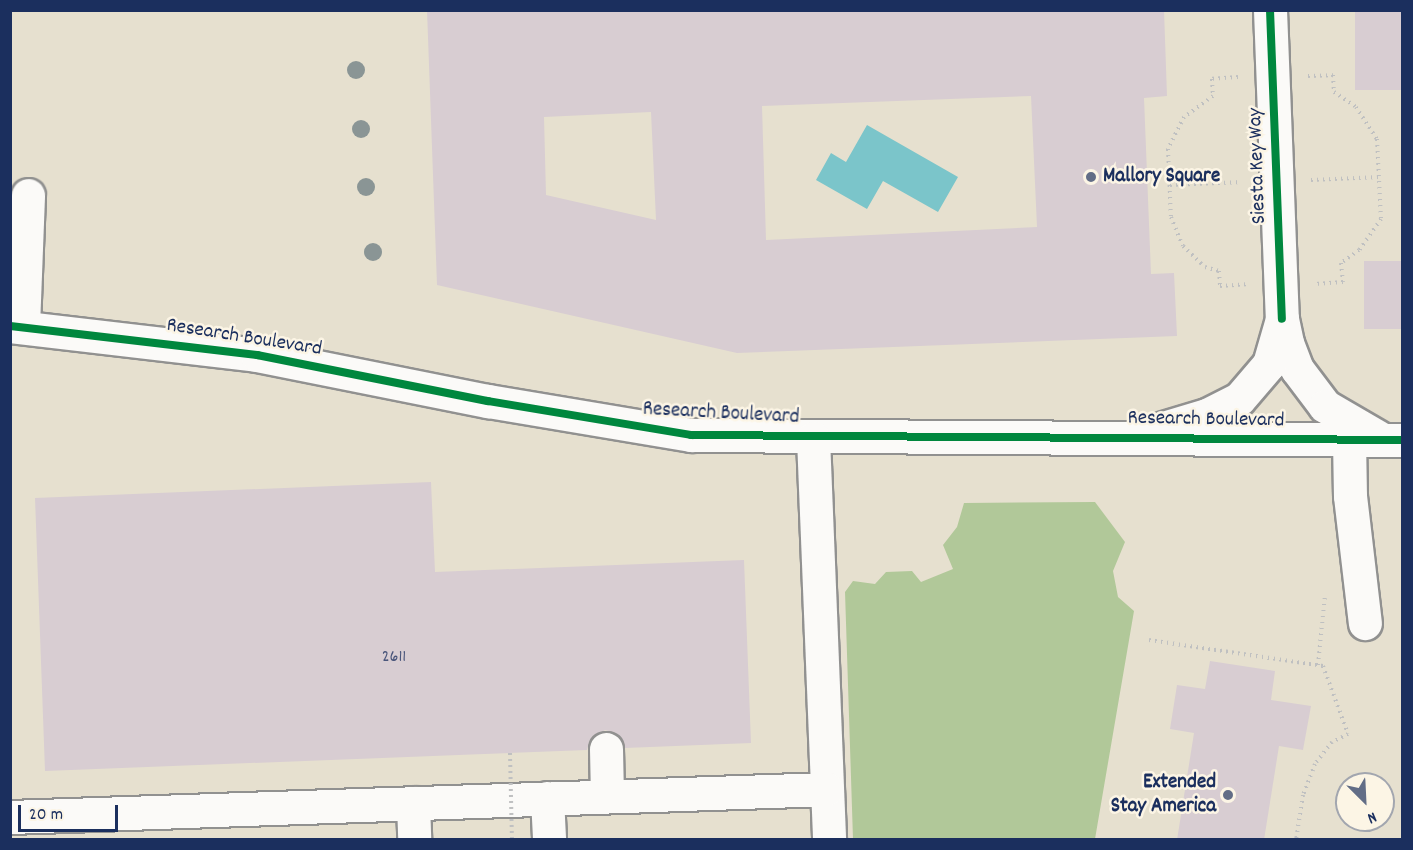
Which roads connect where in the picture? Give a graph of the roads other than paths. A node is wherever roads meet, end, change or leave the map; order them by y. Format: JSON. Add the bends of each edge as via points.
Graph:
{"nodes":[{"id":1,"x":1270,"y":10,"type":"edge"},
{"id":2,"x":28,"y":195,"type":"dead end"},
{"id":3,"x":1282,"y":319,"type":"junction"},
{"id":4,"x":17,"y":326,"type":"edge"},
{"id":5,"x":1099,"y":436,"type":"junction"},
{"id":6,"x":813,"y":438,"type":"junction"},
{"id":7,"x":1349,"y":439,"type":"junction"},
{"id":8,"x":1393,"y":439,"type":"edge"},
{"id":9,"x":1365,"y":623,"type":"dead end"},
{"id":10,"x":606,"y":749,"type":"dead end"},
{"id":11,"x":827,"y":789,"type":"junction"},
{"id":12,"x":607,"y":796,"type":"junction"},
{"id":13,"x":547,"y":798,"type":"junction"},
{"id":14,"x":413,"y":803,"type":"junction"},
{"id":15,"x":10,"y":817,"type":"edge"},
{"id":16,"x":549,"y":838,"type":"dead end"},
{"id":17,"x":414,"y":840,"type":"edge"},
{"id":18,"x":829,"y":840,"type":"edge"}],
"edges":[{"from":1,"to":3,"type":"street","name":"Siesta Key Way"},
{"from":2,"to":4,"type":"street"},
{"from":3,"to":5,"type":"street","via":[[1269,364],[1239,399],[1208,415],[1162,428]]},
{"from":3,"to":8,"type":"street","via":[[1298,369],[1311,390],[1353,425]]},
{"from":4,"to":6,"type":"street","name":"Research Boulevard","via":[[257,355],[632,427],[691,435]]},
{"from":5,"to":6,"type":"street","name":"Research Boulevard"},
{"from":5,"to":7,"type":"street","name":"Research Boulevard"},
{"from":6,"to":11,"type":"street"},
{"from":7,"to":8,"type":"street","name":"Research Boulevard"},
{"from":7,"to":9,"type":"street","via":[[1350,496]]},
{"from":10,"to":12,"type":"street"},
{"from":11,"to":12,"type":"street"},
{"from":11,"to":18,"type":"street"},
{"from":12,"to":13,"type":"street"},
{"from":13,"to":14,"type":"street"},
{"from":13,"to":16,"type":"street"},
{"from":14,"to":15,"type":"street"},
{"from":14,"to":17,"type":"street"}]}
